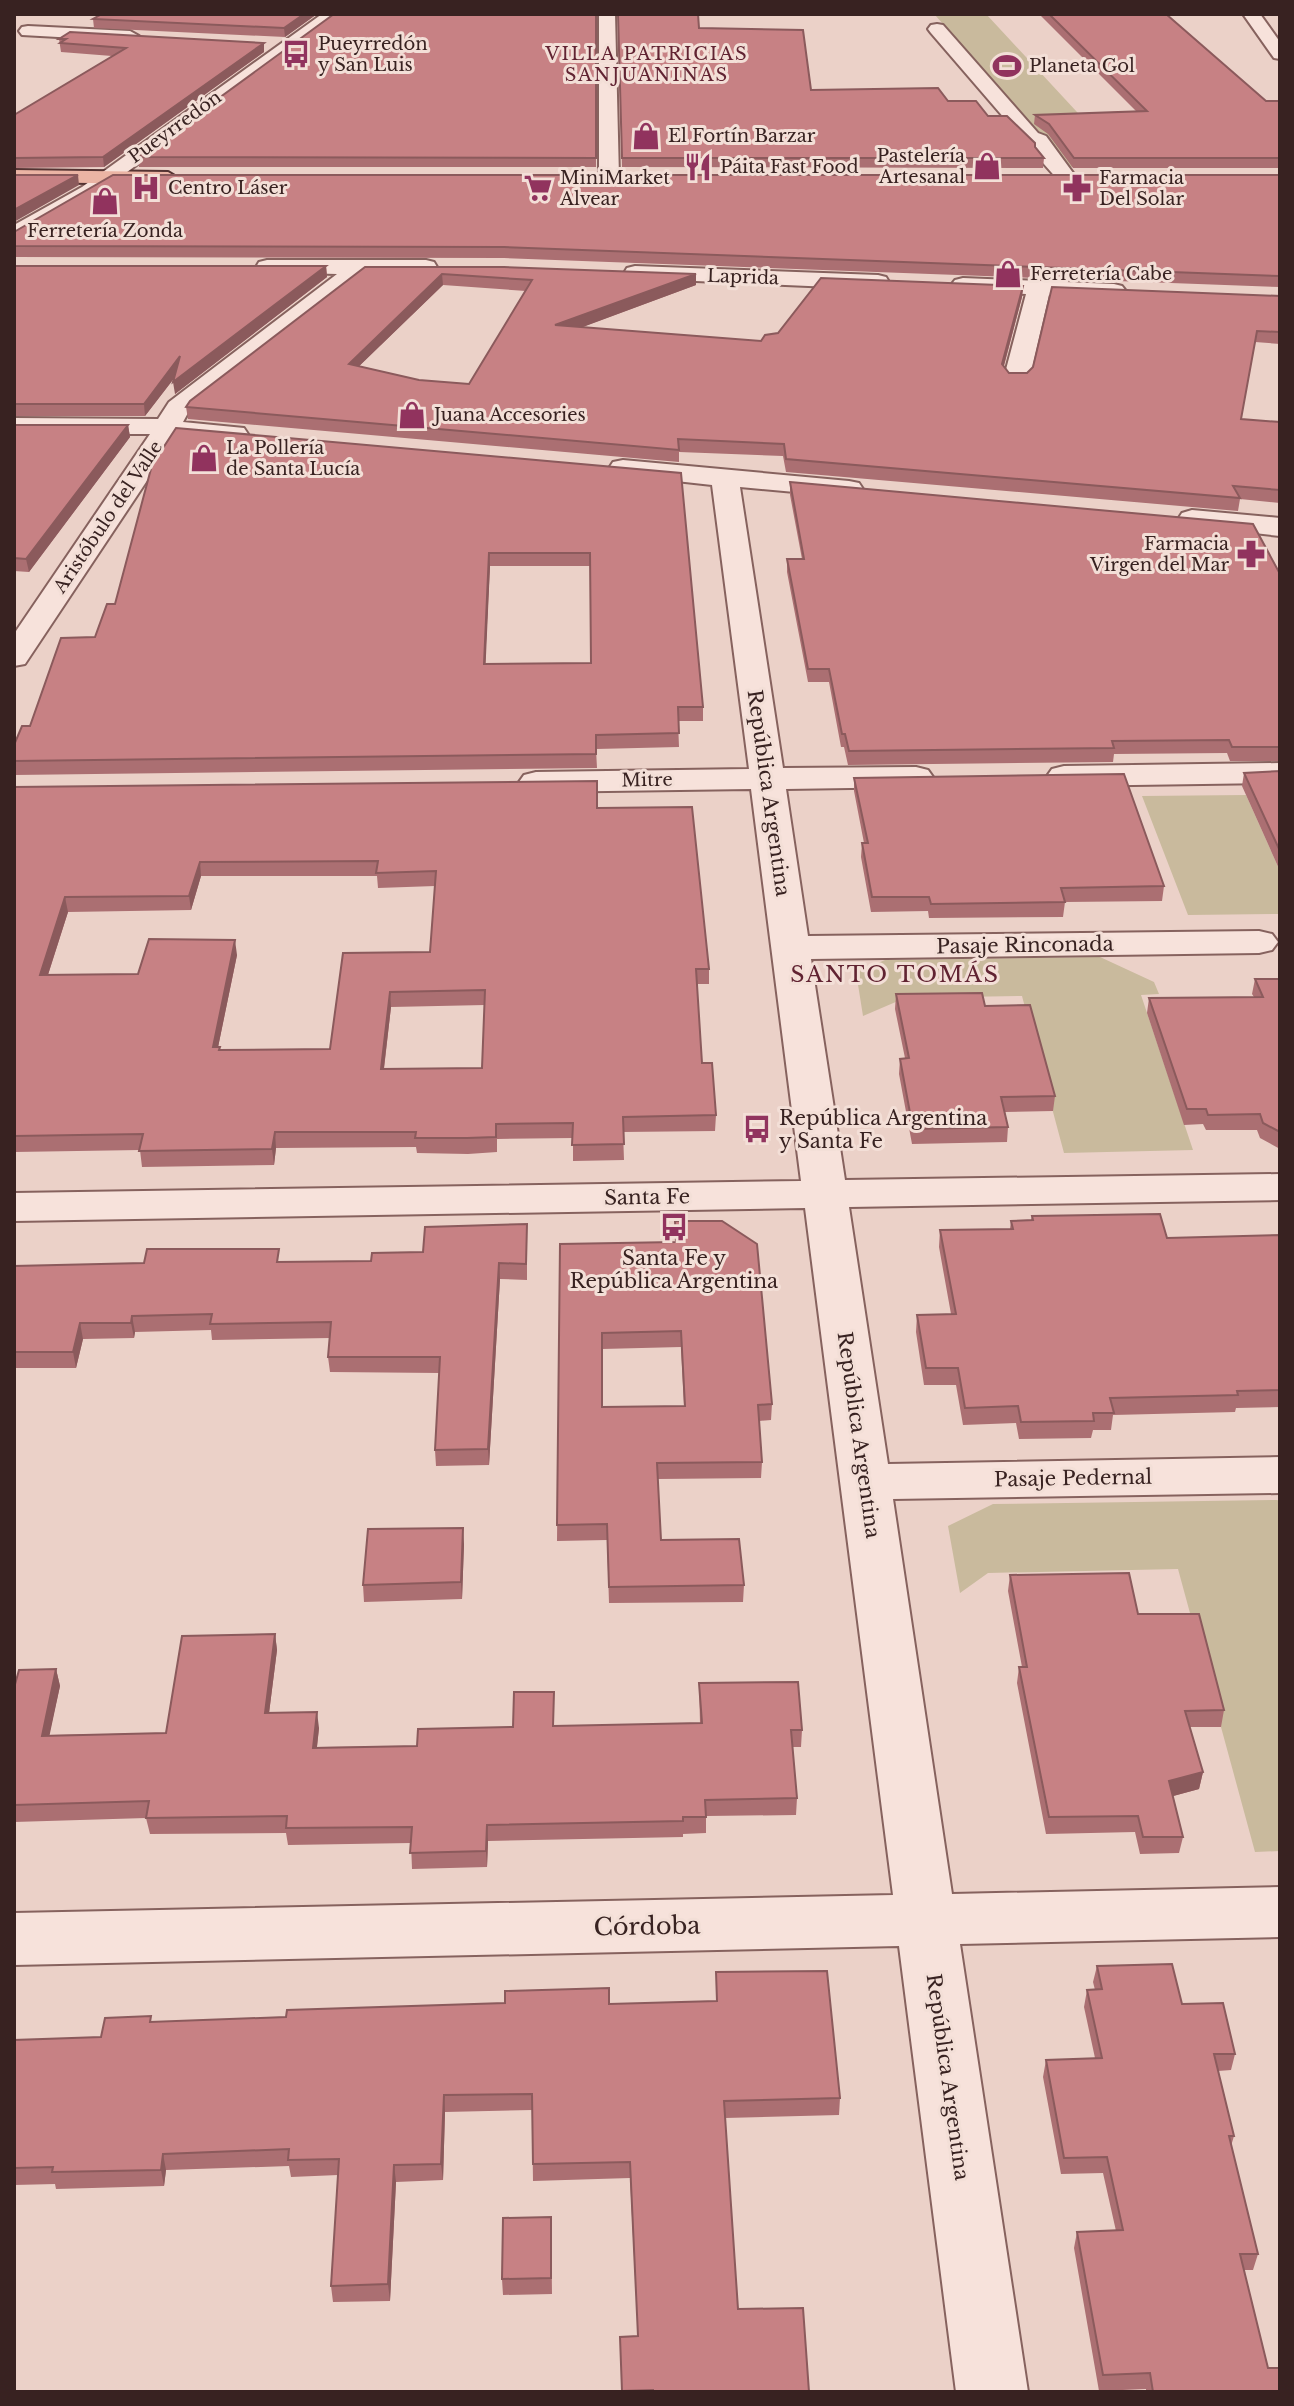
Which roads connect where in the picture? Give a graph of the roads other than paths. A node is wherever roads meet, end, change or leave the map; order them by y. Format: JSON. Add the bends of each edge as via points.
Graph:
{"nodes":[{"id":1,"x":333,"y":14,"type":"edge"},
{"id":2,"x":607,"y":14,"type":"edge"},
{"id":3,"x":1251,"y":14,"type":"edge"},
{"id":4,"x":38,"y":21,"type":"edge"},
{"id":5,"x":937,"y":29,"type":"dead end"},
{"id":6,"x":149,"y":30,"type":"edge"},
{"id":7,"x":258,"y":43,"type":"edge"},
{"id":8,"x":288,"y":45,"type":"junction"},
{"id":9,"x":14,"y":46,"type":"edge"},
{"id":10,"x":1280,"y":54,"type":"edge"},
{"id":11,"x":14,"y":176,"type":"edge"},
{"id":12,"x":106,"y":177,"type":"junction"},
{"id":13,"x":610,"y":177,"type":"edge"},
{"id":14,"x":1035,"y":177,"type":"edge"},
{"id":15,"x":1074,"y":177,"type":"joint"},
{"id":16,"x":186,"y":178,"type":"edge"},
{"id":17,"x":14,"y":234,"type":"edge"},
{"id":18,"x":250,"y":267,"type":"edge"},
{"id":19,"x":360,"y":267,"type":"junction"},
{"id":20,"x":448,"y":267,"type":"edge"},
{"id":21,"x":614,"y":272,"type":"edge"},
{"id":22,"x":897,"y":283,"type":"edge"},
{"id":23,"x":944,"y":284,"type":"edge"},
{"id":24,"x":1039,"y":288,"type":"junction"},
{"id":25,"x":1144,"y":292,"type":"edge"},
{"id":26,"x":1017,"y":377,"type":"edge"},
{"id":27,"x":14,"y":426,"type":"edge"},
{"id":28,"x":167,"y":428,"type":"junction"},
{"id":29,"x":263,"y":436,"type":"edge"},
{"id":30,"x":597,"y":466,"type":"edge"},
{"id":31,"x":725,"y":477,"type":"junction"},
{"id":32,"x":883,"y":492,"type":"edge"},
{"id":33,"x":1169,"y":517,"type":"edge"},
{"id":34,"x":1280,"y":527,"type":"edge"},
{"id":35,"x":14,"y":657,"type":"edge"},
{"id":36,"x":1280,"y":773,"type":"edge"},
{"id":37,"x":1031,"y":776,"type":"edge"},
{"id":38,"x":953,"y":777,"type":"edge"},
{"id":39,"x":767,"y":779,"type":"junction"},
{"id":40,"x":507,"y":782,"type":"edge"},
{"id":41,"x":1259,"y":942,"type":"dead end"},
{"id":42,"x":790,"y":948,"type":"junction"},
{"id":43,"x":1280,"y":1187,"type":"edge"},
{"id":44,"x":825,"y":1194,"type":"junction"},
{"id":45,"x":14,"y":1207,"type":"edge"},
{"id":46,"x":1280,"y":1475,"type":"edge"},
{"id":47,"x":865,"y":1482,"type":"junction"},
{"id":48,"x":1280,"y":1912,"type":"edge"},
{"id":49,"x":926,"y":1920,"type":"junction"},
{"id":50,"x":14,"y":1939,"type":"edge"},
{"id":51,"x":992,"y":2392,"type":"edge"}],
"edges":[{"from":1,"to":8,"type":"street","name":"Pueyrredón"},
{"from":2,"to":13,"type":"street"},
{"from":3,"to":10,"type":"street"},
{"from":4,"to":6,"type":"street"},
{"from":4,"to":9,"type":"street"},
{"from":5,"to":15,"type":"street","via":[[1039,140],[1050,153],[1046,155]]},
{"from":7,"to":8,"type":"street"},
{"from":8,"to":12,"type":"street","name":"Pueyrredón"},
{"from":11,"to":12,"type":"main road"},
{"from":12,"to":16,"type":"main road"},
{"from":12,"to":17,"type":"street","name":"Pueyrredón"},
{"from":14,"to":15,"type":"main road"},
{"from":18,"to":19,"type":"street"},
{"from":19,"to":20,"type":"street"},
{"from":19,"to":28,"type":"street","name":"Aristóbulo del Valle","via":[[178,407]]},
{"from":21,"to":22,"type":"street","name":"Laprida"},
{"from":23,"to":24,"type":"street"},
{"from":24,"to":25,"type":"street"},
{"from":24,"to":26,"type":"street"},
{"from":27,"to":28,"type":"street"},
{"from":28,"to":29,"type":"street"},
{"from":28,"to":35,"type":"street","name":"Aristóbulo del Valle"},
{"from":30,"to":31,"type":"street"},
{"from":31,"to":32,"type":"street"},
{"from":31,"to":39,"type":"street","name":"República Argentina"},
{"from":33,"to":34,"type":"street"},
{"from":36,"to":37,"type":"street"},
{"from":38,"to":39,"type":"street","name":"Mitre"},
{"from":39,"to":40,"type":"street","name":"Mitre"},
{"from":39,"to":42,"type":"street","name":"República Argentina"},
{"from":41,"to":42,"type":"street","name":"Pasaje Rinconada"},
{"from":42,"to":44,"type":"street","name":"República Argentina"},
{"from":43,"to":44,"type":"street","name":"Santa Fe"},
{"from":44,"to":45,"type":"street","name":"Santa Fe"},
{"from":44,"to":47,"type":"street","name":"República Argentina"},
{"from":46,"to":47,"type":"street","name":"Pasaje Pedernal"},
{"from":47,"to":49,"type":"street","name":"República Argentina"},
{"from":48,"to":49,"type":"street","name":"Córdoba"},
{"from":49,"to":50,"type":"street","name":"Córdoba"},
{"from":49,"to":51,"type":"street","name":"República Argentina"}]}
